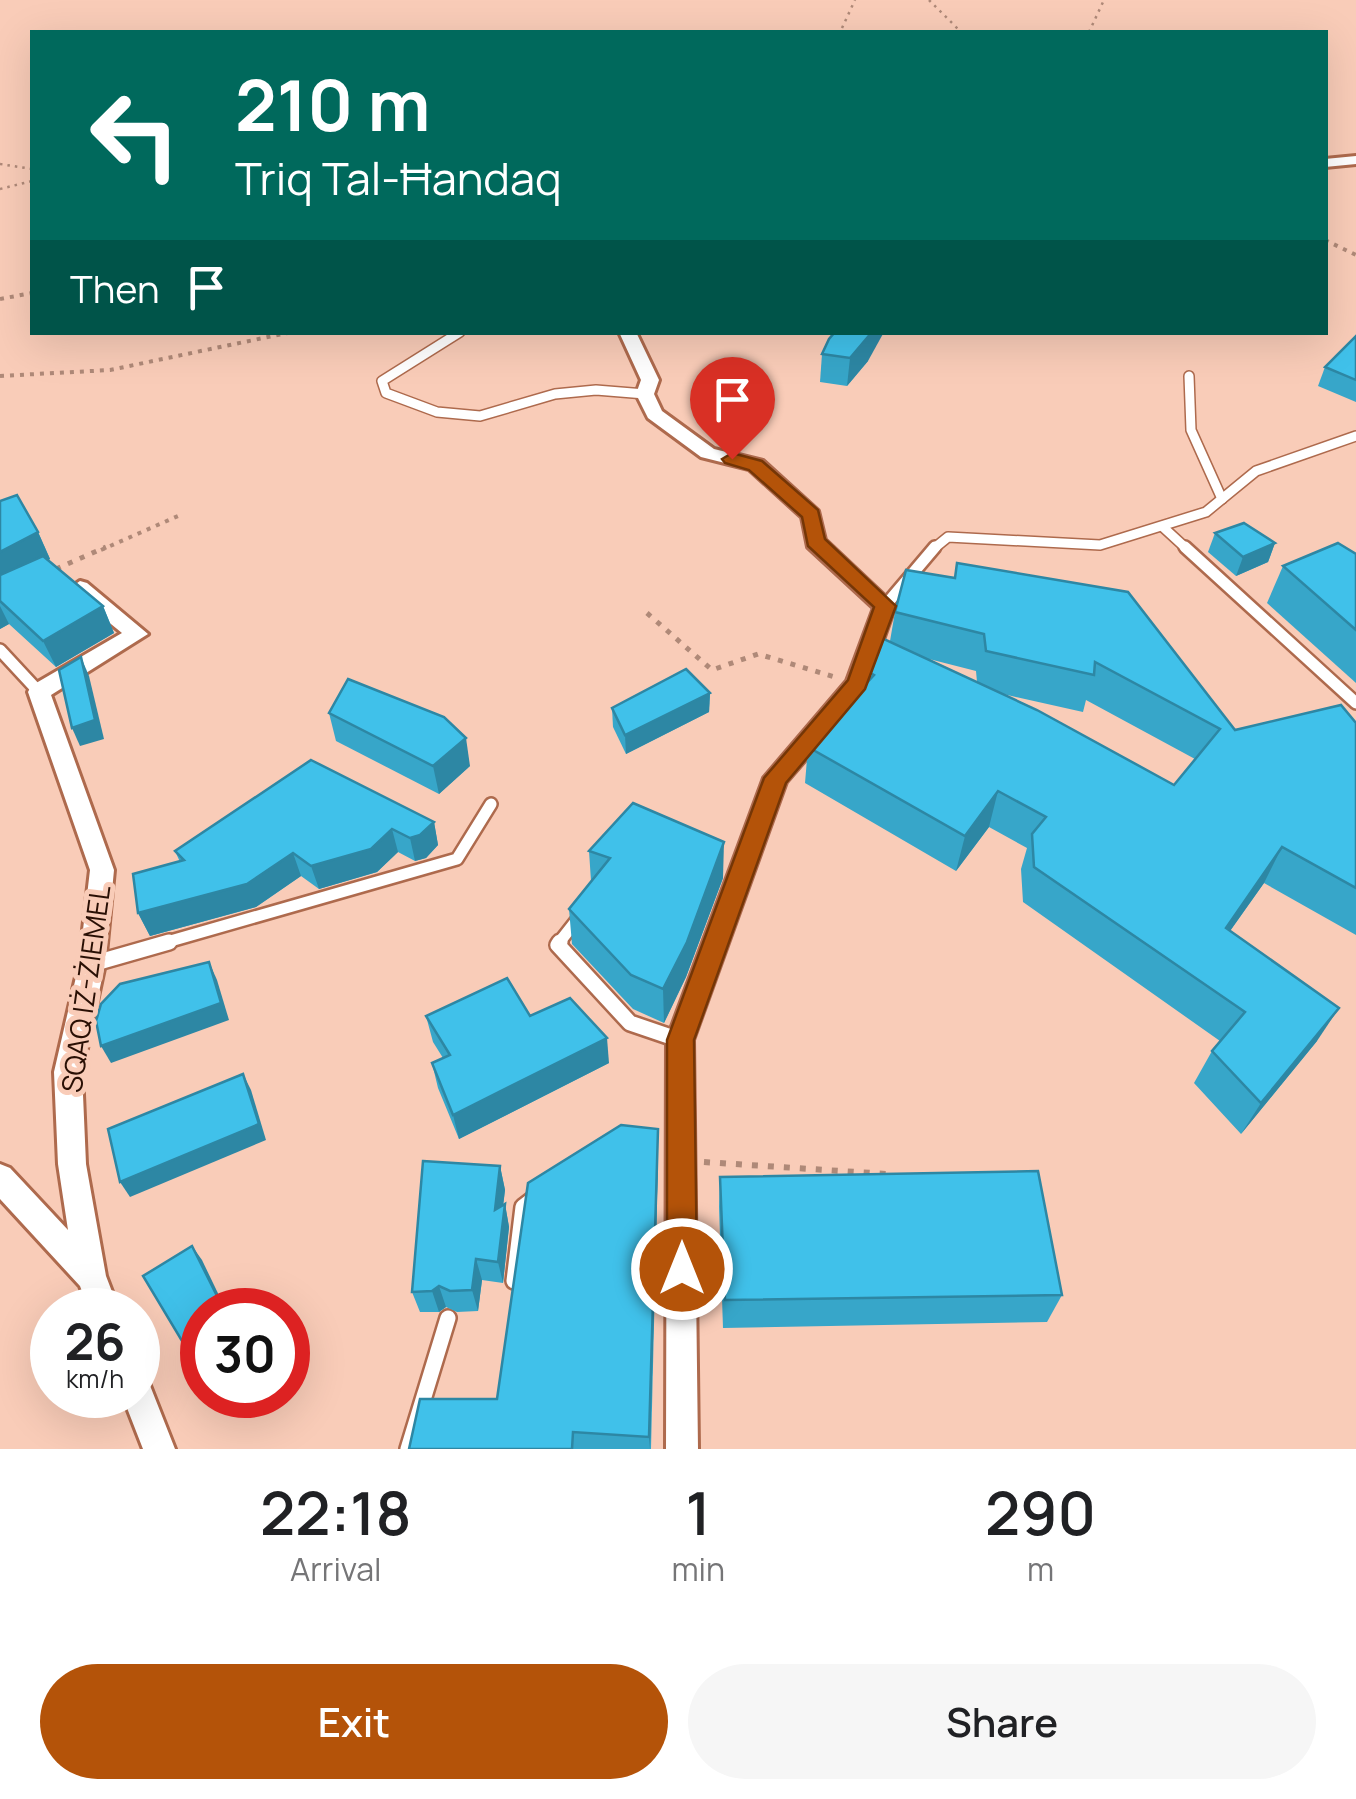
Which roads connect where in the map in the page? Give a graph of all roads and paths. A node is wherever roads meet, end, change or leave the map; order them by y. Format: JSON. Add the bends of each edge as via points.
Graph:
{"nodes":[{"id":1,"x":855,"y":0,"type":"edge"},
{"id":2,"x":929,"y":0,"type":"edge"},
{"id":3,"x":1104,"y":0,"type":"edge"},
{"id":4,"x":842,"y":28,"type":"dead end"},
{"id":5,"x":959,"y":30,"type":"edge"},
{"id":6,"x":1089,"y":30,"type":"edge"},
{"id":7,"x":1356,"y":160,"type":"edge"},
{"id":8,"x":0,"y":164,"type":"edge"},
{"id":9,"x":1328,"y":164,"type":"edge"},
{"id":10,"x":30,"y":169,"type":"edge"},
{"id":11,"x":30,"y":182,"type":"edge"},
{"id":12,"x":0,"y":190,"type":"edge"},
{"id":13,"x":1328,"y":241,"type":"edge"},
{"id":14,"x":1356,"y":255,"type":"edge"},
{"id":15,"x":30,"y":292,"type":"edge"},
{"id":16,"x":0,"y":299,"type":"edge"},
{"id":17,"x":278,"y":335,"type":"edge"},
{"id":18,"x":455,"y":335,"type":"edge"},
{"id":19,"x":628,"y":335,"type":"edge"},
{"id":20,"x":0,"y":376,"type":"edge"},
{"id":21,"x":1189,"y":376,"type":"dead end"},
{"id":22,"x":645,"y":394,"type":"junction"},
{"id":23,"x":1356,"y":436,"type":"edge"},
{"id":24,"x":1222,"y":499,"type":"junction"},
{"id":25,"x":178,"y":516,"type":"dead end"},
{"id":26,"x":1164,"y":528,"type":"junction"},
{"id":27,"x":56,"y":570,"type":"joint"},
{"id":28,"x":885,"y":606,"type":"junction"},
{"id":29,"x":647,"y":613,"type":"dead end"},
{"id":30,"x":0,"y":650,"type":"edge"},
{"id":31,"x":858,"y":684,"type":"junction"},
{"id":32,"x":39,"y":692,"type":"junction"},
{"id":33,"x":1356,"y":703,"type":"edge"},
{"id":34,"x":491,"y":804,"type":"dead end"},
{"id":35,"x":586,"y":908,"type":"edge"},
{"id":36,"x":92,"y":964,"type":"junction"},
{"id":37,"x":680,"y":1040,"type":"junction"},
{"id":38,"x":682,"y":1160,"type":"junction"},
{"id":39,"x":894,"y":1175,"type":"edge"},
{"id":40,"x":0,"y":1178,"type":"edge"},
{"id":41,"x":548,"y":1186,"type":"edge"},
{"id":42,"x":90,"y":1276,"type":"junction"},
{"id":43,"x":95,"y":1288,"type":"edge"},
{"id":44,"x":512,"y":1303,"type":"edge"},
{"id":45,"x":448,"y":1318,"type":"dead end"},
{"id":46,"x":147,"y":1418,"type":"edge"},
{"id":47,"x":159,"y":1449,"type":"edge"},
{"id":48,"x":408,"y":1449,"type":"edge"},
{"id":49,"x":682,"y":1449,"type":"edge"}],
"edges":[{"from":1,"to":4,"type":"path"},
{"from":2,"to":5,"type":"path"},
{"from":3,"to":6,"type":"path"},
{"from":7,"to":9,"type":"street"},
{"from":8,"to":10,"type":"path"},
{"from":11,"to":12,"type":"path"},
{"from":13,"to":14,"type":"path"},
{"from":15,"to":16,"type":"path"},
{"from":17,"to":20,"type":"path","via":[[110,370]]},
{"from":18,"to":22,"type":"lane","via":[[382,381],[386,394],[437,412],[480,416],[555,394]]},
{"from":19,"to":22,"type":"street","via":[[650,380]]},
{"from":21,"to":24,"type":"lane","via":[[1191,430]]},
{"from":22,"to":28,"type":"street","via":[[654,414],[708,453],[756,466],[811,514],[815,542]]},
{"from":23,"to":24,"type":"lane","via":[[1256,471]]},
{"from":24,"to":26,"type":"lane"},
{"from":25,"to":27,"type":"path"},
{"from":26,"to":28,"type":"lane","via":[[1100,545],[948,537]]},
{"from":26,"to":33,"type":"lane"},
{"from":27,"to":32,"type":"street","via":[[137,634]]},
{"from":28,"to":31,"type":"street"},
{"from":29,"to":31,"type":"path","via":[[712,670],[758,654]]},
{"from":30,"to":32,"type":"lane"},
{"from":31,"to":37,"type":"street","via":[[776,778]]},
{"from":32,"to":36,"type":"street","name":"SQAQ IŻ-ŻIEMEL","via":[[102,870]]},
{"from":34,"to":36,"type":"lane","via":[[456,859]]},
{"from":35,"to":37,"type":"lane","via":[[558,945],[630,1023]]},
{"from":36,"to":42,"type":"street","name":"SQAQ IŻ-ŻIEMEL","via":[[68,1072],[72,1164]]},
{"from":37,"to":38,"type":"street","via":[[672,1128]]},
{"from":38,"to":39,"type":"path"},
{"from":38,"to":49,"type":"street"},
{"from":40,"to":42,"type":"street"},
{"from":41,"to":44,"type":"lane","via":[[524,1207]]},
{"from":42,"to":43,"type":"street"},
{"from":45,"to":48,"type":"lane"},
{"from":46,"to":47,"type":"street"}]}
